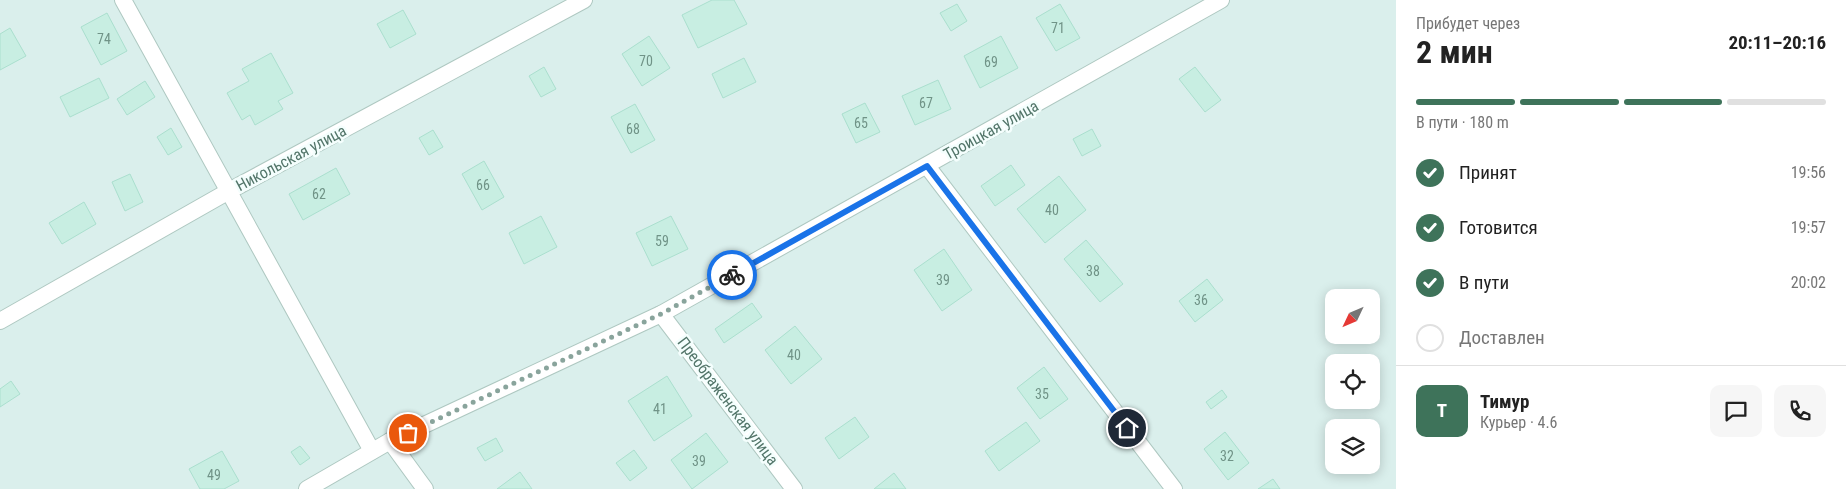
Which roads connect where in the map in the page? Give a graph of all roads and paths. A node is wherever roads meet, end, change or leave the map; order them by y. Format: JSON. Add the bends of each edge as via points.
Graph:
{"nodes":[{"id":1,"x":124,"y":0,"type":"edge"},
{"id":2,"x":584,"y":0,"type":"edge"},
{"id":3,"x":1221,"y":0,"type":"edge"},
{"id":4,"x":927,"y":166,"type":"junction"},
{"id":5,"x":229,"y":191,"type":"junction"},
{"id":6,"x":661,"y":314,"type":"junction"},
{"id":7,"x":0,"y":321,"type":"edge"},
{"id":8,"x":390,"y":441,"type":"junction"},
{"id":9,"x":372,"y":452,"type":"junction"},
{"id":10,"x":307,"y":489,"type":"edge"},
{"id":11,"x":425,"y":489,"type":"edge"},
{"id":12,"x":794,"y":489,"type":"edge"},
{"id":13,"x":1174,"y":489,"type":"edge"}],
"edges":[{"from":1,"to":5,"type":"street"},
{"from":2,"to":5,"type":"street","name":"Никольская улица"},
{"from":3,"to":4,"type":"street","name":"Троицкая улица"},
{"from":4,"to":6,"type":"street","name":"Троицкая улица"},
{"from":4,"to":13,"type":"street"},
{"from":5,"to":7,"type":"street","name":"Никольская улица"},
{"from":5,"to":9,"type":"street"},
{"from":6,"to":8,"type":"street","name":"Троицкая улица"},
{"from":6,"to":12,"type":"street","name":"Преображенская улица"},
{"from":8,"to":9,"type":"street","name":"Троицкая улица"},
{"from":8,"to":11,"type":"street"},
{"from":9,"to":10,"type":"street","name":"Троицкая улица"}]}
